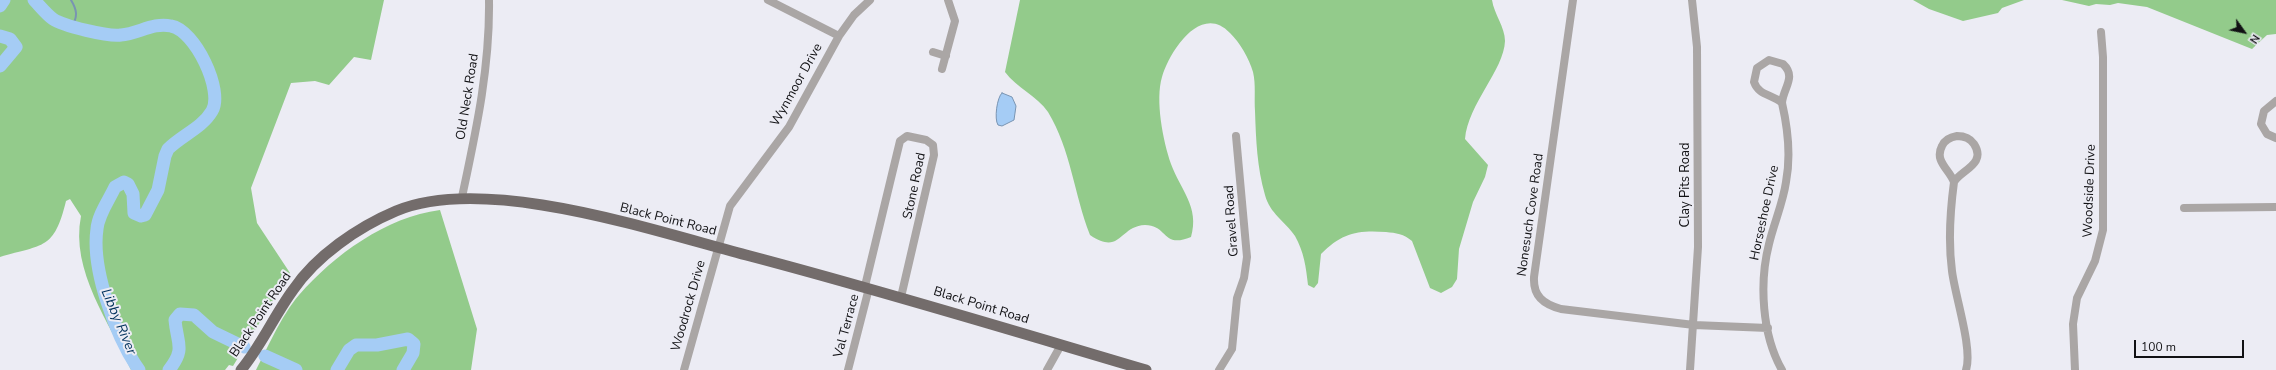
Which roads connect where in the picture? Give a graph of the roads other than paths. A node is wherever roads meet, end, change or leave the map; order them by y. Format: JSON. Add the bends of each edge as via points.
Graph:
{"nodes":[{"id":1,"x":489,"y":0,"type":"edge"},
{"id":2,"x":768,"y":0,"type":"edge"},
{"id":3,"x":870,"y":0,"type":"edge"},
{"id":4,"x":948,"y":0,"type":"edge"},
{"id":5,"x":1573,"y":0,"type":"edge"},
{"id":6,"x":1692,"y":0,"type":"edge"},
{"id":7,"x":2101,"y":32,"type":"dead end"},
{"id":8,"x":838,"y":36,"type":"junction"},
{"id":9,"x":933,"y":52,"type":"dead end"},
{"id":10,"x":946,"y":56,"type":"junction"},
{"id":11,"x":942,"y":69,"type":"dead end"},
{"id":12,"x":2276,"y":101,"type":"edge"},
{"id":13,"x":1782,"y":103,"type":"junction"},
{"id":14,"x":1236,"y":136,"type":"dead end"},
{"id":15,"x":2276,"y":138,"type":"edge"},
{"id":16,"x":1954,"y":182,"type":"junction"},
{"id":17,"x":462,"y":197,"type":"junction"},
{"id":18,"x":2276,"y":207,"type":"edge"},
{"id":19,"x":2184,"y":208,"type":"dead end"},
{"id":20,"x":718,"y":248,"type":"junction"},
{"id":21,"x":867,"y":287,"type":"junction"},
{"id":22,"x":901,"y":297,"type":"junction"},
{"id":23,"x":1694,"y":324,"type":"junction"},
{"id":24,"x":1768,"y":328,"type":"junction"},
{"id":25,"x":1061,"y":345,"type":"junction"},
{"id":26,"x":241,"y":370,"type":"edge"},
{"id":27,"x":684,"y":370,"type":"edge"},
{"id":28,"x":848,"y":370,"type":"edge"},
{"id":29,"x":1047,"y":370,"type":"edge"},
{"id":30,"x":1146,"y":370,"type":"edge"},
{"id":31,"x":1219,"y":370,"type":"edge"},
{"id":32,"x":1690,"y":370,"type":"edge"},
{"id":33,"x":1782,"y":370,"type":"edge"},
{"id":34,"x":1966,"y":370,"type":"edge"},
{"id":35,"x":2075,"y":370,"type":"edge"}],
"edges":[{"from":1,"to":17,"type":"street","name":"Old Neck Road","via":[[485,86]]},
{"from":2,"to":8,"type":"street"},
{"from":3,"to":8,"type":"street","name":"Wynmoor Drive"},
{"from":4,"to":10,"type":"street","via":[[954,21]]},
{"from":5,"to":23,"type":"street","name":"Nonesuch Cove Road","via":[[1534,277],[1535,291],[1545,304],[1561,309]]},
{"from":6,"to":23,"type":"street","name":"Clay Pits Road","via":[[1698,46],[1699,134]]},
{"from":7,"to":35,"type":"street","name":"Woodside Drive","via":[[2103,230],[2095,261],[2077,298],[2073,324]]},
{"from":8,"to":20,"type":"street","name":"Wynmoor Drive","via":[[789,127],[734,199]]},
{"from":9,"to":10,"type":"street"},
{"from":10,"to":11,"type":"street"},
{"from":12,"to":15,"type":"street","via":[[2264,110],[2261,121],[2264,132]]},
{"from":13,"to":13,"type":"street","name":"Horseshoe Drive","via":[[1783,94],[1790,82],[1789,72],[1780,62],[1766,61],[1755,71],[1755,85],[1762,94],[1776,98]]},
{"from":13,"to":24,"type":"street","name":"Horseshoe Drive","via":[[1788,141],[1788,162],[1786,182],[1765,266]]},
{"from":14,"to":31,"type":"street","name":"Gravel Road","via":[[1247,257],[1246,272],[1237,298],[1232,349]]},
{"from":16,"to":16,"type":"street","via":[[1973,166],[1977,156],[1973,144],[1962,136],[1948,138],[1940,152],[1941,161]]},
{"from":16,"to":34,"type":"street","via":[[1950,257],[1968,351]]},
{"from":17,"to":20,"type":"main road","name":"Black Point Road","via":[[568,211]]},
{"from":17,"to":26,"type":"main road","name":"Black Point Road","via":[[424,202],[395,211],[330,253],[294,288]]},
{"from":18,"to":19,"type":"street"},
{"from":20,"to":21,"type":"main road","name":"Black Point Road"},
{"from":20,"to":27,"type":"street","name":"Woodrock Drive"},
{"from":21,"to":22,"type":"main road","name":"Black Point Road"},
{"from":21,"to":22,"type":"street","name":"Stone Road","via":[[900,141],[907,136],[926,140],[933,145],[934,155]]},
{"from":21,"to":28,"type":"street","name":"Val Terrace"},
{"from":22,"to":25,"type":"main road","name":"Black Point Road"},
{"from":23,"to":24,"type":"street"},
{"from":23,"to":32,"type":"street","name":"Clay Pits Road"},
{"from":24,"to":33,"type":"street","name":"Horseshoe Drive"},
{"from":25,"to":29,"type":"street"},
{"from":25,"to":30,"type":"main road","name":"Black Point Road"}]}
